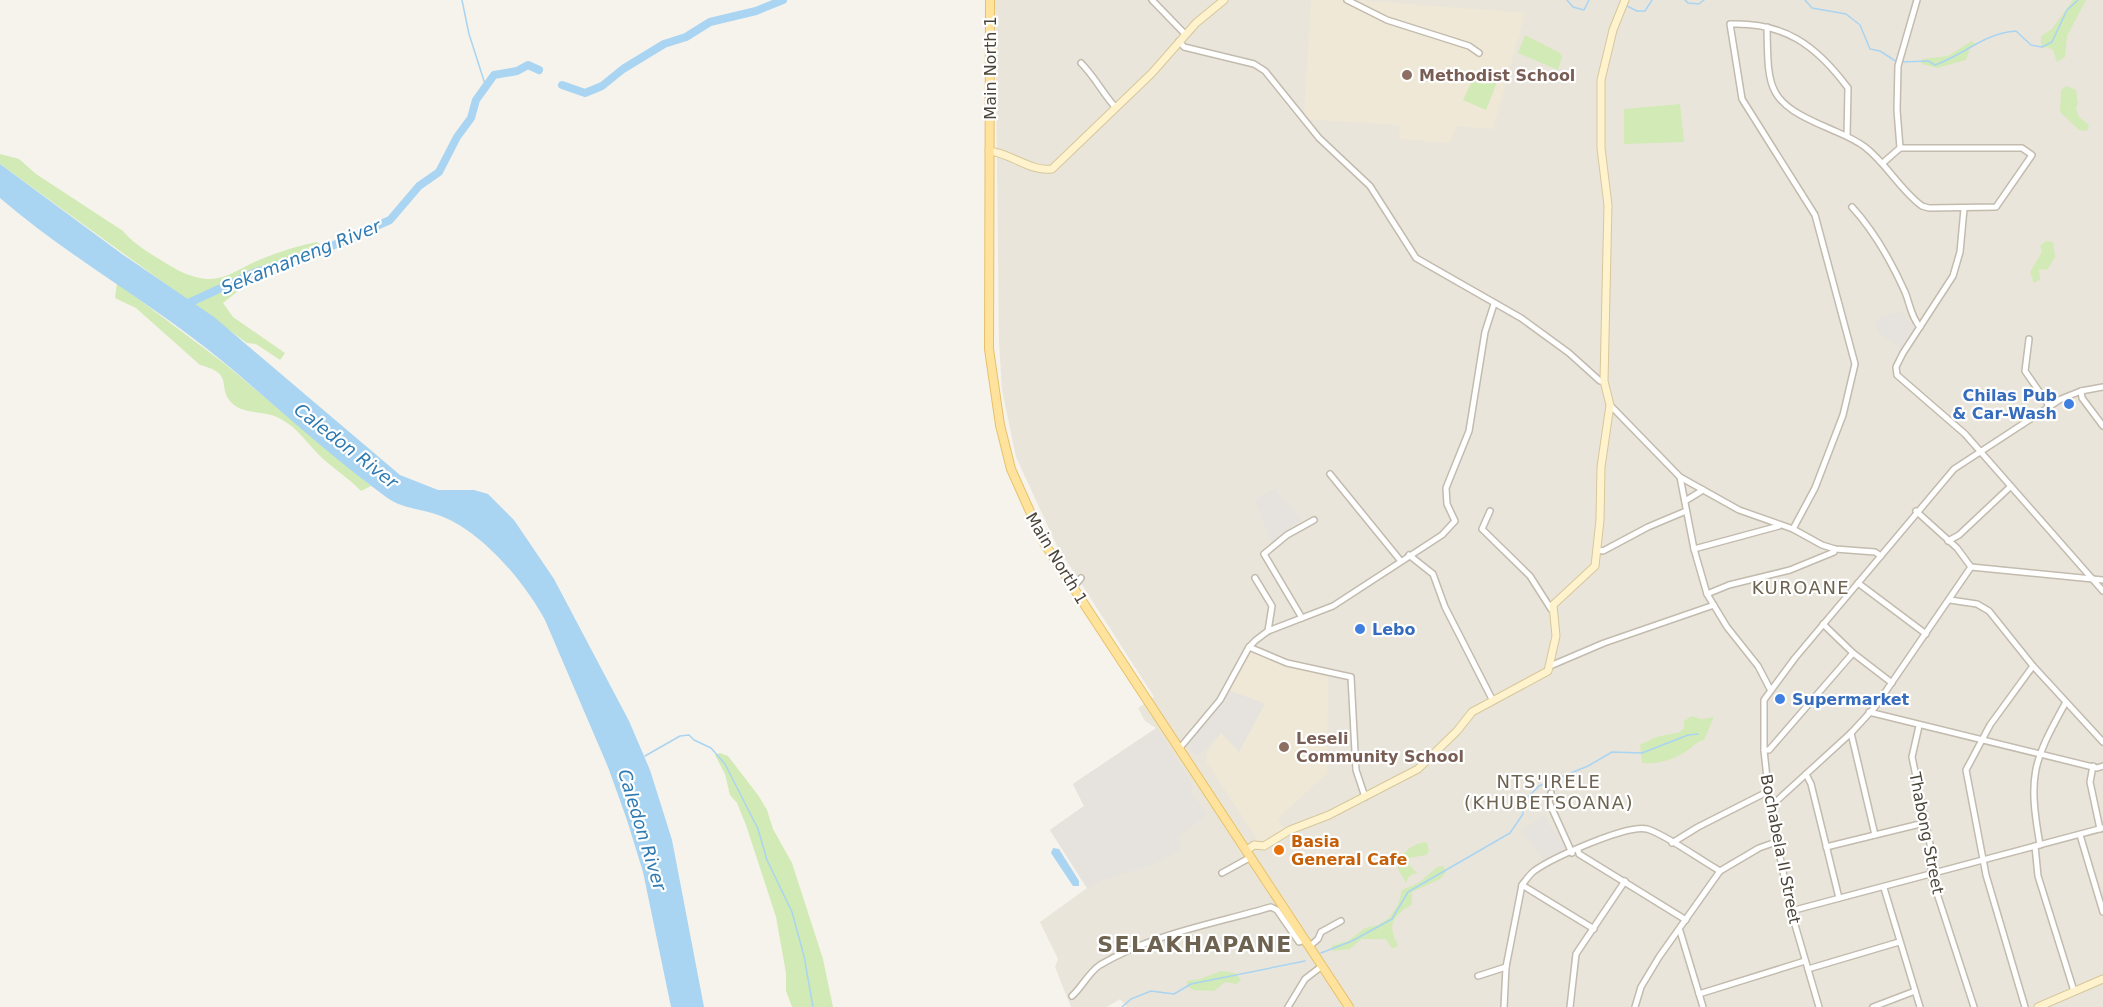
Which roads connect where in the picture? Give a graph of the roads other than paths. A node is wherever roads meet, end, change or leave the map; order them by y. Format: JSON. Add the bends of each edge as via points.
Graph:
{"nodes":[{"id":1,"x":990,"y":0,"type":"edge"},
{"id":2,"x":1152,"y":0,"type":"edge"},
{"id":3,"x":1224,"y":0,"type":"edge"},
{"id":4,"x":1347,"y":0,"type":"edge"},
{"id":5,"x":1625,"y":0,"type":"edge"},
{"id":6,"x":1917,"y":0,"type":"edge"},
{"id":7,"x":1767,"y":27,"type":"junction"},
{"id":8,"x":1185,"y":34,"type":"junction"},
{"id":9,"x":1179,"y":41,"type":"junction"},
{"id":10,"x":1479,"y":53,"type":"dead end"},
{"id":11,"x":1081,"y":63,"type":"dead end"},
{"id":12,"x":1116,"y":108,"type":"junction"},
{"id":13,"x":1847,"y":136,"type":"junction"},
{"id":14,"x":1900,"y":148,"type":"junction"},
{"id":15,"x":989,"y":151,"type":"junction"},
{"id":16,"x":1884,"y":162,"type":"junction"},
{"id":17,"x":1852,"y":207,"type":"dead end"},
{"id":18,"x":1964,"y":209,"type":"junction"},
{"id":19,"x":1494,"y":304,"type":"junction"},
{"id":20,"x":1920,"y":327,"type":"junction"},
{"id":21,"x":2029,"y":339,"type":"dead end"},
{"id":22,"x":1604,"y":381,"type":"junction"},
{"id":23,"x":2103,"y":387,"type":"edge"},
{"id":24,"x":2081,"y":391,"type":"junction"},
{"id":25,"x":1610,"y":405,"type":"junction"},
{"id":26,"x":2050,"y":407,"type":"junction"},
{"id":27,"x":2103,"y":426,"type":"edge"},
{"id":28,"x":1979,"y":451,"type":"junction"},
{"id":29,"x":1330,"y":474,"type":"dead end"},
{"id":30,"x":1680,"y":477,"type":"junction"},
{"id":31,"x":2010,"y":487,"type":"junction"},
{"id":32,"x":1703,"y":490,"type":"junction"},
{"id":33,"x":1685,"y":501,"type":"junction"},
{"id":34,"x":1686,"y":511,"type":"junction"},
{"id":35,"x":1916,"y":511,"type":"junction"},
{"id":36,"x":1490,"y":512,"type":"dead end"},
{"id":37,"x":1314,"y":520,"type":"dead end"},
{"id":38,"x":1779,"y":526,"type":"junction"},
{"id":39,"x":1793,"y":529,"type":"junction"},
{"id":40,"x":1948,"y":541,"type":"junction"},
{"id":41,"x":1694,"y":549,"type":"junction"},
{"id":42,"x":1835,"y":549,"type":"junction"},
{"id":43,"x":1598,"y":550,"type":"junction"},
{"id":44,"x":1409,"y":555,"type":"junction"},
{"id":45,"x":1881,"y":556,"type":"junction"},
{"id":46,"x":1400,"y":560,"type":"junction"},
{"id":47,"x":1971,"y":567,"type":"junction"},
{"id":48,"x":1081,"y":578,"type":"dead end"},
{"id":49,"x":1255,"y":578,"type":"dead end"},
{"id":50,"x":2093,"y":579,"type":"junction"},
{"id":51,"x":2103,"y":580,"type":"edge"},
{"id":52,"x":1858,"y":583,"type":"junction"},
{"id":53,"x":1962,"y":584,"type":"junction"},
{"id":54,"x":1073,"y":588,"type":"junction"},
{"id":55,"x":2103,"y":591,"type":"edge"},
{"id":56,"x":1707,"y":594,"type":"junction"},
{"id":57,"x":1950,"y":600,"type":"junction"},
{"id":58,"x":1962,"y":600,"type":"junction"},
{"id":59,"x":1714,"y":605,"type":"junction"},
{"id":60,"x":1551,"y":609,"type":"junction"},
{"id":61,"x":1302,"y":618,"type":"junction"},
{"id":62,"x":1823,"y":624,"type":"junction"},
{"id":63,"x":1268,"y":632,"type":"junction"},
{"id":64,"x":1926,"y":634,"type":"junction"},
{"id":65,"x":1249,"y":647,"type":"junction"},
{"id":66,"x":1853,"y":653,"type":"junction"},
{"id":67,"x":1550,"y":666,"type":"junction"},
{"id":68,"x":2033,"y":666,"type":"junction"},
{"id":69,"x":1892,"y":683,"type":"junction"},
{"id":70,"x":1770,"y":689,"type":"junction"},
{"id":71,"x":1493,"y":701,"type":"junction"},
{"id":72,"x":2066,"y":702,"type":"junction"},
{"id":73,"x":1869,"y":712,"type":"junction"},
{"id":74,"x":1918,"y":726,"type":"junction"},
{"id":75,"x":1851,"y":733,"type":"junction"},
{"id":76,"x":1982,"y":739,"type":"junction"},
{"id":77,"x":2103,"y":742,"type":"edge"},
{"id":78,"x":1179,"y":749,"type":"junction"},
{"id":79,"x":1764,"y":750,"type":"junction"},
{"id":80,"x":2038,"y":754,"type":"junction"},
{"id":81,"x":2093,"y":766,"type":"junction"},
{"id":82,"x":2103,"y":766,"type":"edge"},
{"id":83,"x":1806,"y":774,"type":"junction"},
{"id":84,"x":1767,"y":792,"type":"junction"},
{"id":85,"x":1551,"y":793,"type":"dead end"},
{"id":86,"x":1365,"y":797,"type":"junction"},
{"id":87,"x":1770,"y":807,"type":"junction"},
{"id":88,"x":1924,"y":823,"type":"junction"},
{"id":89,"x":2102,"y":828,"type":"edge"},
{"id":90,"x":1875,"y":835,"type":"junction"},
{"id":91,"x":2080,"y":835,"type":"junction"},
{"id":92,"x":1776,"y":842,"type":"junction"},
{"id":93,"x":1672,"y":843,"type":"junction"},
{"id":94,"x":2037,"y":846,"type":"junction"},
{"id":95,"x":1826,"y":847,"type":"junction"},
{"id":96,"x":1575,"y":851,"type":"junction"},
{"id":97,"x":1249,"y":853,"type":"junction"},
{"id":98,"x":1984,"y":860,"type":"junction"},
{"id":99,"x":1720,"y":871,"type":"junction"},
{"id":100,"x":1222,"y":873,"type":"dead end"},
{"id":101,"x":1931,"y":875,"type":"junction"},
{"id":102,"x":1625,"y":881,"type":"junction"},
{"id":103,"x":1522,"y":885,"type":"junction"},
{"id":104,"x":1884,"y":888,"type":"junction"},
{"id":105,"x":1839,"y":898,"type":"junction"},
{"id":106,"x":1791,"y":911,"type":"junction"},
{"id":107,"x":2103,"y":912,"type":"edge"},
{"id":108,"x":1686,"y":920,"type":"junction"},
{"id":109,"x":1341,"y":921,"type":"dead end"},
{"id":110,"x":1594,"y":928,"type":"junction"},
{"id":111,"x":1680,"y":931,"type":"junction"},
{"id":112,"x":1899,"y":942,"type":"junction"},
{"id":113,"x":1307,"y":943,"type":"junction"},
{"id":114,"x":1805,"y":961,"type":"junction"},
{"id":115,"x":1322,"y":966,"type":"junction"},
{"id":116,"x":1506,"y":967,"type":"junction"},
{"id":117,"x":1808,"y":969,"type":"junction"},
{"id":118,"x":1478,"y":976,"type":"dead end"},
{"id":119,"x":2102,"y":982,"type":"edge"},
{"id":120,"x":1915,"y":991,"type":"junction"},
{"id":121,"x":2074,"y":991,"type":"junction"},
{"id":122,"x":1699,"y":994,"type":"junction"},
{"id":123,"x":1072,"y":996,"type":"dead end"},
{"id":124,"x":1288,"y":1007,"type":"edge"},
{"id":125,"x":1349,"y":1007,"type":"edge"},
{"id":126,"x":1504,"y":1007,"type":"edge"},
{"id":127,"x":1570,"y":1007,"type":"edge"},
{"id":128,"x":1635,"y":1007,"type":"edge"},
{"id":129,"x":1703,"y":1007,"type":"edge"},
{"id":130,"x":1819,"y":1007,"type":"edge"},
{"id":131,"x":1873,"y":1007,"type":"edge"},
{"id":132,"x":1920,"y":1007,"type":"edge"},
{"id":133,"x":1974,"y":1007,"type":"edge"},
{"id":134,"x":2025,"y":1007,"type":"edge"},
{"id":135,"x":2038,"y":1007,"type":"edge"}],
"edges":[{"from":1,"to":15,"type":"main road","name":"Main North 1"},
{"from":2,"to":8,"type":"street"},
{"from":3,"to":8,"type":"street"},
{"from":4,"to":10,"type":"street","via":[[1387,20],[1469,46]]},
{"from":5,"to":22,"type":"street","via":[[1601,80],[1601,148],[1608,205]]},
{"from":6,"to":14,"type":"street","via":[[1898,66]]},
{"from":7,"to":13,"type":"street","via":[[1793,35],[1848,87]]},
{"from":7,"to":13,"type":"street","via":[[1770,85],[1779,100],[1808,120]]},
{"from":7,"to":39,"type":"street","via":[[1730,24],[1742,99],[1815,215],[1855,364],[1843,415],[1815,488]]},
{"from":8,"to":9,"type":"street"},
{"from":9,"to":12,"type":"street"},
{"from":9,"to":19,"type":"street","via":[[1184,47],[1254,64],[1265,71],[1319,138],[1370,186],[1416,258]]},
{"from":11,"to":12,"type":"street"},
{"from":12,"to":15,"type":"street","via":[[1052,169]]},
{"from":13,"to":16,"type":"street"},
{"from":14,"to":16,"type":"street"},
{"from":14,"to":18,"type":"street","via":[[2022,148],[2032,155],[1996,207]]},
{"from":15,"to":54,"type":"main road","name":"Main North 1","via":[[989,349],[1000,425],[1024,502]]},
{"from":16,"to":18,"type":"street","via":[[1922,206]]},
{"from":17,"to":20,"type":"street","via":[[1877,236]]},
{"from":18,"to":20,"type":"street","via":[[1960,252],[1953,276]]},
{"from":19,"to":22,"type":"street","via":[[1521,318]]},
{"from":19,"to":44,"type":"street","via":[[1485,332],[1469,431],[1446,488],[1447,504],[1455,521],[1442,535]]},
{"from":20,"to":28,"type":"street","via":[[1896,367],[1897,375]]},
{"from":21,"to":26,"type":"street","via":[[2025,371]]},
{"from":22,"to":25,"type":"street"},
{"from":23,"to":24,"type":"street"},
{"from":24,"to":26,"type":"street"},
{"from":24,"to":27,"type":"street"},
{"from":25,"to":30,"type":"street"},
{"from":25,"to":43,"type":"street","via":[[1601,467]]},
{"from":26,"to":28,"type":"street"},
{"from":28,"to":31,"type":"street"},
{"from":28,"to":35,"type":"street","via":[[1947,475]]},
{"from":29,"to":46,"type":"street"},
{"from":30,"to":32,"type":"street"},
{"from":30,"to":33,"type":"street"},
{"from":31,"to":40,"type":"street"},
{"from":31,"to":50,"type":"street"},
{"from":32,"to":33,"type":"street"},
{"from":32,"to":38,"type":"street"},
{"from":33,"to":34,"type":"street"},
{"from":34,"to":41,"type":"street"},
{"from":34,"to":43,"type":"street","via":[[1603,552]]},
{"from":35,"to":40,"type":"street"},
{"from":35,"to":45,"type":"street"},
{"from":36,"to":60,"type":"street","via":[[1482,529],[1530,576]]},
{"from":37,"to":61,"type":"street","via":[[1264,554]]},
{"from":38,"to":39,"type":"street"},
{"from":38,"to":41,"type":"street"},
{"from":39,"to":42,"type":"street"},
{"from":40,"to":47,"type":"street"},
{"from":41,"to":56,"type":"street"},
{"from":42,"to":45,"type":"street","via":[[1875,552]]},
{"from":42,"to":56,"type":"street","via":[[1790,570]]},
{"from":43,"to":60,"type":"street","via":[[1595,566]]},
{"from":44,"to":46,"type":"street"},
{"from":44,"to":71,"type":"street","via":[[1432,574]]},
{"from":45,"to":52,"type":"street"},
{"from":46,"to":61,"type":"street","via":[[1332,606]]},
{"from":47,"to":50,"type":"street"},
{"from":47,"to":53,"type":"street"},
{"from":48,"to":54,"type":"street"},
{"from":49,"to":63,"type":"street","via":[[1272,606]]},
{"from":50,"to":51,"type":"street"},
{"from":50,"to":55,"type":"street"},
{"from":52,"to":62,"type":"street"},
{"from":52,"to":64,"type":"street"},
{"from":53,"to":57,"type":"street"},
{"from":53,"to":58,"type":"street"},
{"from":54,"to":78,"type":"main road","name":"Main North 1"},
{"from":56,"to":59,"type":"street"},
{"from":57,"to":58,"type":"street"},
{"from":57,"to":64,"type":"street"},
{"from":58,"to":68,"type":"street","via":[[1989,611]]},
{"from":59,"to":67,"type":"street"},
{"from":59,"to":70,"type":"street"},
{"from":60,"to":67,"type":"street","via":[[1556,636]]},
{"from":61,"to":63,"type":"street"},
{"from":62,"to":66,"type":"street"},
{"from":62,"to":70,"type":"street"},
{"from":63,"to":65,"type":"street"},
{"from":64,"to":69,"type":"street"},
{"from":65,"to":78,"type":"street","via":[[1220,700]]},
{"from":65,"to":86,"type":"street","via":[[1287,663],[1351,677],[1356,770]]},
{"from":66,"to":69,"type":"street"},
{"from":66,"to":79,"type":"street","via":[[1769,750]]},
{"from":67,"to":71,"type":"street","via":[[1533,681]]},
{"from":68,"to":72,"type":"street"},
{"from":68,"to":76,"type":"street"},
{"from":69,"to":73,"type":"street"},
{"from":70,"to":79,"type":"street","name":"Bochabela II Street","via":[[1764,700]]},
{"from":71,"to":86,"type":"street","via":[[1472,712],[1418,769]]},
{"from":72,"to":77,"type":"street"},
{"from":72,"to":80,"type":"street"},
{"from":73,"to":74,"type":"street"},
{"from":73,"to":75,"type":"street"},
{"from":74,"to":76,"type":"street"},
{"from":74,"to":88,"type":"street","name":"Thabong Street","via":[[1912,757]]},
{"from":75,"to":83,"type":"street"},
{"from":75,"to":90,"type":"street"},
{"from":76,"to":80,"type":"street"},
{"from":76,"to":98,"type":"street","via":[[1966,770]]},
{"from":78,"to":97,"type":"main road","name":"Main North 1"},
{"from":79,"to":84,"type":"street","name":"Bochabela II Street"},
{"from":80,"to":81,"type":"street"},
{"from":80,"to":94,"type":"street","via":[[2032,787]]},
{"from":81,"to":82,"type":"street"},
{"from":81,"to":89,"type":"street","via":[[2090,782]]},
{"from":83,"to":87,"type":"street"},
{"from":83,"to":95,"type":"street"},
{"from":84,"to":87,"type":"street","name":"Bochabela II Street"},
{"from":84,"to":93,"type":"street"},
{"from":85,"to":96,"type":"street","via":[[1550,802]]},
{"from":86,"to":97,"type":"street","via":[[1290,830],[1264,846],[1254,845]]},
{"from":87,"to":92,"type":"street","name":"Bochabela II Street"},
{"from":88,"to":90,"type":"street"},
{"from":88,"to":101,"type":"street","name":"Thabong Street","via":[[1931,849]]},
{"from":89,"to":91,"type":"street"},
{"from":90,"to":95,"type":"street"},
{"from":91,"to":94,"type":"street"},
{"from":91,"to":107,"type":"street"},
{"from":92,"to":99,"type":"street"},
{"from":92,"to":106,"type":"street","name":"Bochabela II Street"},
{"from":93,"to":96,"type":"street","via":[[1641,828]]},
{"from":93,"to":99,"type":"street"},
{"from":94,"to":98,"type":"street"},
{"from":94,"to":121,"type":"street","via":[[2038,876]]},
{"from":95,"to":105,"type":"street"},
{"from":96,"to":102,"type":"street"},
{"from":96,"to":103,"type":"street","via":[[1534,871]]},
{"from":97,"to":100,"type":"street"},
{"from":97,"to":113,"type":"main road","name":"Main North 1"},
{"from":98,"to":101,"type":"street"},
{"from":98,"to":134,"type":"street","via":[[1992,901]]},
{"from":99,"to":108,"type":"street"},
{"from":101,"to":104,"type":"street"},
{"from":101,"to":133,"type":"street","name":"Thabong Street"},
{"from":102,"to":108,"type":"street"},
{"from":102,"to":110,"type":"street"},
{"from":103,"to":110,"type":"street"},
{"from":103,"to":116,"type":"street"},
{"from":104,"to":105,"type":"street"},
{"from":104,"to":112,"type":"street"},
{"from":105,"to":106,"type":"street"},
{"from":106,"to":114,"type":"street","name":"Bochabela II Street"},
{"from":108,"to":111,"type":"street"},
{"from":109,"to":113,"type":"street"},
{"from":110,"to":127,"type":"street","via":[[1573,963]]},
{"from":111,"to":122,"type":"street"},
{"from":111,"to":128,"type":"street","via":[[1641,987]]},
{"from":112,"to":117,"type":"street"},
{"from":112,"to":120,"type":"street"},
{"from":113,"to":115,"type":"main road","name":"Main North 1"},
{"from":113,"to":123,"type":"street","via":[[1299,942],[1271,907],[1179,931],[1126,953],[1098,966]]},
{"from":114,"to":117,"type":"street","name":"Bochabela II Street"},
{"from":114,"to":122,"type":"street"},
{"from":115,"to":124,"type":"street","via":[[1305,979]]},
{"from":115,"to":125,"type":"main road","name":"Main North 1"},
{"from":116,"to":118,"type":"street"},
{"from":116,"to":126,"type":"street"},
{"from":117,"to":130,"type":"street","name":"Bochabela II Street"},
{"from":119,"to":121,"type":"street"},
{"from":120,"to":131,"type":"street"},
{"from":120,"to":132,"type":"street"},
{"from":121,"to":135,"type":"street"},
{"from":122,"to":129,"type":"street"}]}
